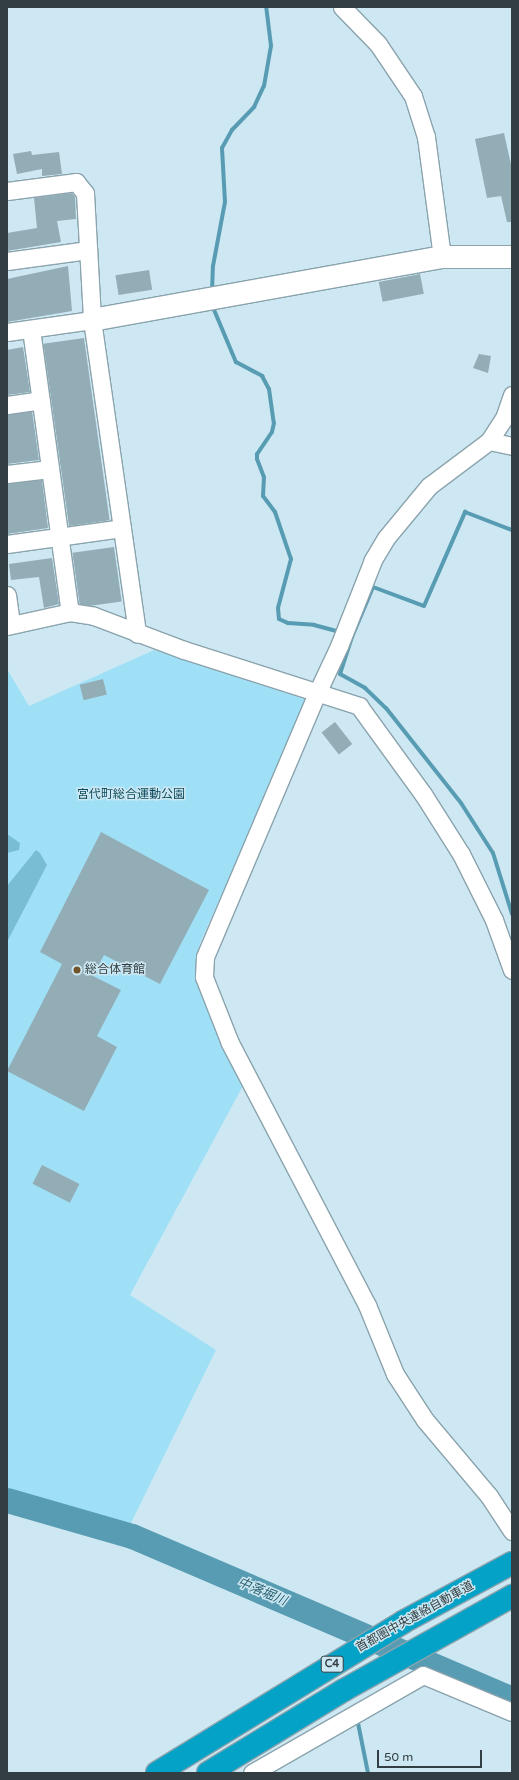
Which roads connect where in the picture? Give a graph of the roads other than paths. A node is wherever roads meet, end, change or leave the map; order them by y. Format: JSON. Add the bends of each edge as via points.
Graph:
{"nodes":[{"id":1,"x":342,"y":7,"type":"edge"},
{"id":2,"x":7,"y":191,"type":"edge"},
{"id":3,"x":88,"y":250,"type":"junction"},
{"id":4,"x":442,"y":257,"type":"junction"},
{"id":5,"x":512,"y":257,"type":"edge"},
{"id":6,"x":7,"y":261,"type":"edge"},
{"id":7,"x":92,"y":320,"type":"junction"},
{"id":8,"x":31,"y":328,"type":"junction"},
{"id":9,"x":7,"y":332,"type":"edge"},
{"id":10,"x":512,"y":395,"type":"edge"},
{"id":11,"x":41,"y":400,"type":"junction"},
{"id":12,"x":7,"y":405,"type":"edge"},
{"id":13,"x":488,"y":441,"type":"junction"},
{"id":14,"x":512,"y":446,"type":"edge"},
{"id":15,"x":50,"y":469,"type":"junction"},
{"id":16,"x":7,"y":474,"type":"edge"},
{"id":17,"x":122,"y":528,"type":"junction"},
{"id":18,"x":60,"y":537,"type":"junction"},
{"id":19,"x":7,"y":544,"type":"edge"},
{"id":20,"x":7,"y":595,"type":"edge"},
{"id":21,"x":70,"y":612,"type":"junction"},
{"id":22,"x":9,"y":625,"type":"edge"},
{"id":23,"x":137,"y":634,"type":"junction"},
{"id":24,"x":316,"y":693,"type":"junction"},
{"id":25,"x":512,"y":970,"type":"edge"},
{"id":26,"x":512,"y":1531,"type":"edge"},
{"id":27,"x":512,"y":1563,"type":"edge"},
{"id":28,"x":512,"y":1596,"type":"edge"},
{"id":29,"x":512,"y":1712,"type":"edge"},
{"id":30,"x":157,"y":1773,"type":"edge"},
{"id":31,"x":208,"y":1773,"type":"edge"},
{"id":32,"x":252,"y":1773,"type":"edge"}],
"edges":[{"from":1,"to":4,"type":"street","via":[[378,44],[413,96],[426,137]]},
{"from":2,"to":3,"type":"street","via":[[76,182],[85,192]]},
{"from":3,"to":6,"type":"street"},
{"from":3,"to":7,"type":"street"},
{"from":4,"to":5,"type":"street"},
{"from":4,"to":7,"type":"street"},
{"from":7,"to":8,"type":"street"},
{"from":7,"to":17,"type":"street"},
{"from":8,"to":9,"type":"street"},
{"from":8,"to":11,"type":"street"},
{"from":10,"to":13,"type":"street","via":[[504,418]]},
{"from":11,"to":12,"type":"street"},
{"from":11,"to":15,"type":"street"},
{"from":13,"to":14,"type":"street"},
{"from":13,"to":24,"type":"street","via":[[429,486],[386,538],[373,560],[339,646]]},
{"from":15,"to":16,"type":"street"},
{"from":15,"to":18,"type":"street"},
{"from":17,"to":18,"type":"street"},
{"from":17,"to":23,"type":"street"},
{"from":18,"to":19,"type":"street"},
{"from":18,"to":21,"type":"street"},
{"from":20,"to":22,"type":"street"},
{"from":21,"to":22,"type":"street"},
{"from":21,"to":23,"type":"street","via":[[94,616]]},
{"from":23,"to":24,"type":"street"},
{"from":24,"to":25,"type":"street","via":[[359,706],[423,794],[461,854],[494,920]]},
{"from":24,"to":26,"type":"street","via":[[205,957],[204,977],[230,1043],[367,1305],[395,1374],[425,1420],[489,1496]]},
{"from":27,"to":30,"type":"highway","name":"首都圏中央連絡自動車道","number":"C4","via":[[403,1622]]},
{"from":28,"to":31,"type":"highway","number":"C4","via":[[344,1690]]},
{"from":29,"to":32,"type":"street","via":[[423,1674]]}]}
